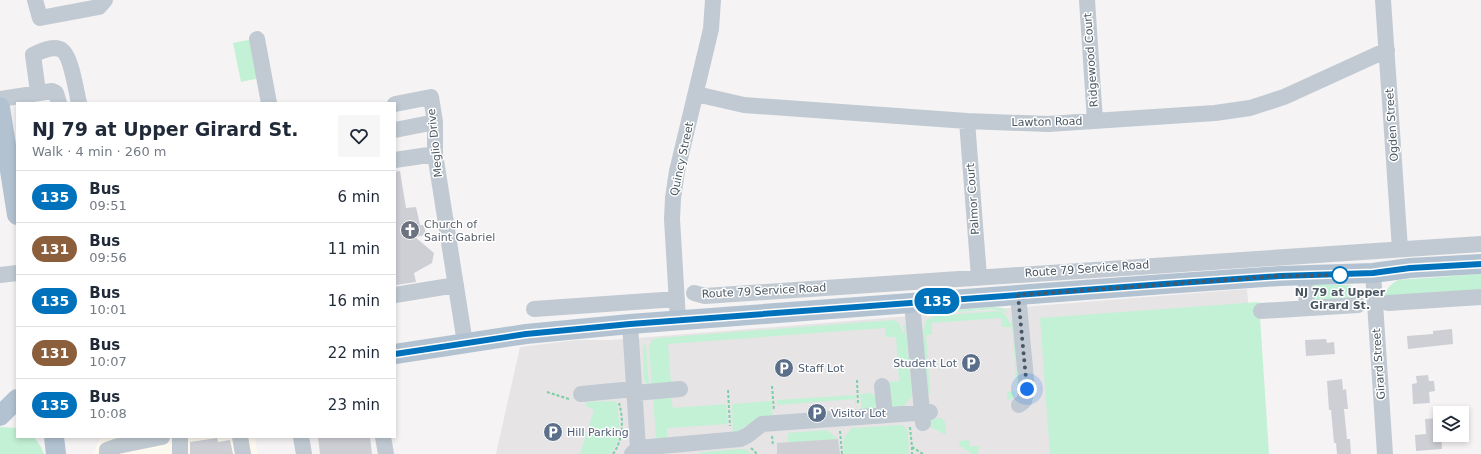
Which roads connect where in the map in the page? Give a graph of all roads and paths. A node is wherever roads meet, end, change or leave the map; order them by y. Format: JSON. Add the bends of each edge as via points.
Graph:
{"nodes":[{"id":1,"x":35,"y":0,"type":"edge"},
{"id":2,"x":105,"y":0,"type":"edge"},
{"id":3,"x":713,"y":0,"type":"edge"},
{"id":4,"x":1087,"y":0,"type":"edge"},
{"id":5,"x":1384,"y":0,"type":"edge"},
{"id":6,"x":257,"y":39,"type":"dead end"},
{"id":7,"x":1387,"y":50,"type":"junction"},
{"id":8,"x":38,"y":92,"type":"junction"},
{"id":9,"x":696,"y":94,"type":"junction"},
{"id":10,"x":0,"y":99,"type":"edge"},
{"id":11,"x":59,"y":102,"type":"edge"},
{"id":12,"x":79,"y":102,"type":"edge"},
{"id":13,"x":269,"y":102,"type":"edge"},
{"id":14,"x":396,"y":104,"type":"edge"},
{"id":15,"x":0,"y":107,"type":"edge"},
{"id":16,"x":967,"y":121,"type":"junction"},
{"id":17,"x":1095,"y":121,"type":"junction"},
{"id":18,"x":435,"y":122,"type":"junction"},
{"id":19,"x":396,"y":130,"type":"edge"},
{"id":20,"x":11,"y":140,"type":"edge"},
{"id":21,"x":435,"y":154,"type":"junction"},
{"id":22,"x":396,"y":160,"type":"edge"},
{"id":23,"x":14,"y":181,"type":"edge"},
{"id":24,"x":16,"y":204,"type":"edge"},
{"id":25,"x":1481,"y":244,"type":"edge"},
{"id":26,"x":1400,"y":249,"type":"junction"},
{"id":27,"x":1481,"y":264,"type":"edge"},
{"id":28,"x":16,"y":273,"type":"edge"},
{"id":29,"x":1373,"y":273,"type":"junction"},
{"id":30,"x":0,"y":276,"type":"edge"},
{"id":31,"x":1305,"y":276,"type":"junction"},
{"id":32,"x":979,"y":277,"type":"junction"},
{"id":33,"x":456,"y":285,"type":"junction"},
{"id":34,"x":694,"y":294,"type":"dead end"},
{"id":35,"x":396,"y":295,"type":"edge"},
{"id":36,"x":1018,"y":295,"type":"junction"},
{"id":37,"x":1481,"y":297,"type":"edge"},
{"id":38,"x":677,"y":299,"type":"junction"},
{"id":39,"x":912,"y":303,"type":"junction"},
{"id":40,"x":1388,"y":303,"type":"dead end"},
{"id":41,"x":1358,"y":305,"type":"dead end"},
{"id":42,"x":1307,"y":308,"type":"junction"},
{"id":43,"x":534,"y":309,"type":"dead end"},
{"id":44,"x":1261,"y":311,"type":"dead end"},
{"id":45,"x":678,"y":320,"type":"junction"},
{"id":46,"x":630,"y":324,"type":"junction"},
{"id":47,"x":465,"y":343,"type":"junction"},
{"id":48,"x":396,"y":354,"type":"edge"},
{"id":49,"x":882,"y":386,"type":"dead end"},
{"id":50,"x":680,"y":389,"type":"dead end"},
{"id":51,"x":728,"y":390,"type":"dead end"},
{"id":52,"x":634,"y":391,"type":"junction"},
{"id":53,"x":547,"y":392,"type":"dead end"},
{"id":54,"x":576,"y":397,"type":"joint"},
{"id":55,"x":615,"y":399,"type":"dead end"},
{"id":56,"x":16,"y":401,"type":"edge"},
{"id":57,"x":1019,"y":405,"type":"dead end"},
{"id":58,"x":885,"y":415,"type":"junction"},
{"id":59,"x":16,"y":416,"type":"edge"},
{"id":60,"x":0,"y":417,"type":"edge"},
{"id":61,"x":839,"y":427,"type":"dead end"},
{"id":62,"x":772,"y":433,"type":"dead end"},
{"id":63,"x":54,"y":438,"type":"edge"},
{"id":64,"x":160,"y":438,"type":"edge"},
{"id":65,"x":180,"y":438,"type":"edge"},
{"id":66,"x":240,"y":438,"type":"edge"},
{"id":67,"x":301,"y":438,"type":"edge"},
{"id":68,"x":383,"y":438,"type":"edge"},
{"id":69,"x":731,"y":441,"type":"junction"},
{"id":70,"x":773,"y":446,"type":"dead end"},
{"id":71,"x":912,"y":447,"type":"dead end"},
{"id":72,"x":142,"y":448,"type":"edge"},
{"id":73,"x":635,"y":451,"type":"edge"},
{"id":74,"x":56,"y":454,"type":"edge"},
{"id":75,"x":107,"y":454,"type":"edge"},
{"id":76,"x":180,"y":454,"type":"edge"},
{"id":77,"x":243,"y":454,"type":"edge"},
{"id":78,"x":304,"y":454,"type":"edge"},
{"id":79,"x":386,"y":454,"type":"edge"},
{"id":80,"x":613,"y":454,"type":"edge"},
{"id":81,"x":842,"y":454,"type":"edge"},
{"id":82,"x":912,"y":454,"type":"edge"},
{"id":83,"x":1385,"y":454,"type":"edge"}],
"edges":[{"from":1,"to":2,"type":"street","via":[[40,18],[99,7]]},
{"from":3,"to":9,"type":"street","name":"Quincy Street","via":[[711,29]]},
{"from":4,"to":17,"type":"street","name":"Ridgewood Court"},
{"from":5,"to":7,"type":"street","name":"Ogden Street"},
{"from":6,"to":13,"type":"street"},
{"from":7,"to":17,"type":"street","name":"Lawton Road","via":[[1284,97],[1250,108],[1215,113]]},
{"from":7,"to":26,"type":"street","name":"Ogden Street"},
{"from":8,"to":10,"type":"street"},
{"from":8,"to":11,"type":"street","via":[[55,92]]},
{"from":8,"to":12,"type":"street","via":[[33,55],[48,48],[60,49],[67,55]]},
{"from":9,"to":16,"type":"street","name":"Lawton Road","via":[[744,105]]},
{"from":9,"to":38,"type":"street","name":"Quincy Street","via":[[673,198]]},
{"from":14,"to":18,"type":"street","name":"Meglio Drive","via":[[431,97]]},
{"from":15,"to":20,"type":"main road"},
{"from":16,"to":17,"type":"street","name":"Lawton Road","via":[[1026,124]]},
{"from":16,"to":32,"type":"street","name":"Palmor Court"},
{"from":18,"to":19,"type":"street"},
{"from":18,"to":21,"type":"street","name":"Meglio Drive"},
{"from":20,"to":23,"type":"main road"},
{"from":21,"to":22,"type":"street"},
{"from":21,"to":33,"type":"street","name":"Meglio Drive"},
{"from":23,"to":24,"type":"main road"},
{"from":25,"to":26,"type":"street","name":"Route 79 Service Road"},
{"from":26,"to":32,"type":"street","name":"Route 79 Service Road"},
{"from":27,"to":29,"type":"main road"},
{"from":28,"to":30,"type":"street"},
{"from":29,"to":31,"type":"main road"},
{"from":29,"to":83,"type":"street","name":"Girard Street"},
{"from":31,"to":36,"type":"main road"},
{"from":31,"to":42,"type":"street"},
{"from":32,"to":34,"type":"street","name":"Route 79 Service Road","via":[[705,296]]},
{"from":33,"to":35,"type":"street"},
{"from":33,"to":47,"type":"street","name":"Meglio Drive"},
{"from":36,"to":39,"type":"main road"},
{"from":36,"to":57,"type":"street","via":[[1027,389],[1024,401]]},
{"from":37,"to":40,"type":"street"},
{"from":38,"to":43,"type":"street"},
{"from":38,"to":45,"type":"street","name":"Quincy Street"},
{"from":39,"to":45,"type":"main road"},
{"from":39,"to":58,"type":"street","via":[[924,416]]},
{"from":41,"to":42,"type":"street"},
{"from":42,"to":44,"type":"street"},
{"from":45,"to":46,"type":"main road"},
{"from":46,"to":47,"type":"main road"},
{"from":46,"to":52,"type":"street"},
{"from":47,"to":48,"type":"main road"},
{"from":49,"to":58,"type":"street"},
{"from":50,"to":52,"type":"street"},
{"from":51,"to":69,"type":"path"},
{"from":52,"to":54,"type":"street"},
{"from":52,"to":73,"type":"street"},
{"from":53,"to":54,"type":"path"},
{"from":55,"to":80,"type":"path","via":[[620,406],[621,429],[620,443]]},
{"from":56,"to":60,"type":"main road"},
{"from":58,"to":69,"type":"street","via":[[762,424],[745,437]]},
{"from":59,"to":60,"type":"main road"},
{"from":61,"to":81,"type":"path"},
{"from":62,"to":70,"type":"path"},
{"from":63,"to":74,"type":"main road"},
{"from":64,"to":72,"type":"street"},
{"from":65,"to":76,"type":"street"},
{"from":66,"to":77,"type":"street"},
{"from":67,"to":78,"type":"street"},
{"from":68,"to":79,"type":"street"},
{"from":69,"to":73,"type":"street"},
{"from":71,"to":82,"type":"path"},
{"from":72,"to":75,"type":"street","via":[[118,446],[107,450]]}]}
